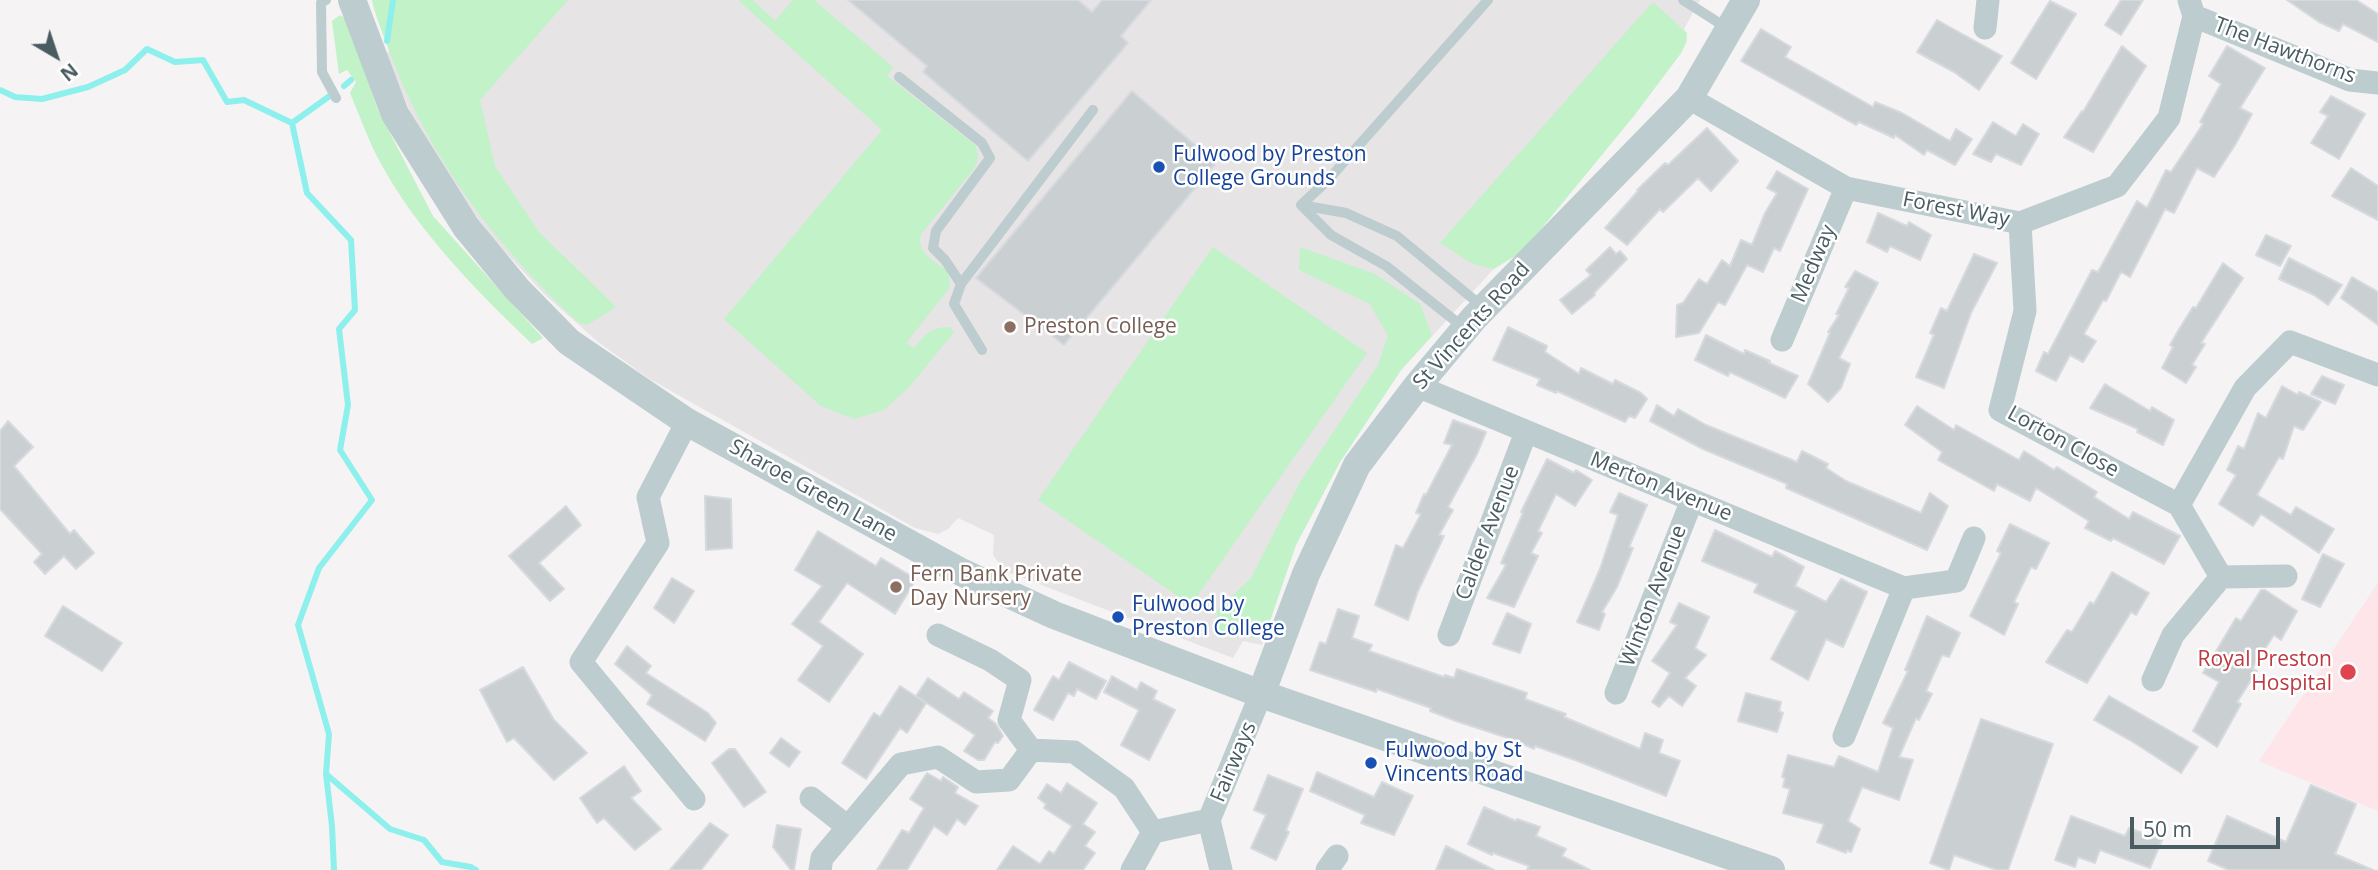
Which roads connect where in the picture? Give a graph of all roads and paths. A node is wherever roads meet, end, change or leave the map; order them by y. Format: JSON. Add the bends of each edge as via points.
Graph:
{"nodes":[{"id":1,"x":326,"y":0,"type":"edge"},
{"id":2,"x":352,"y":0,"type":"edge"},
{"id":3,"x":1488,"y":0,"type":"edge"},
{"id":4,"x":1682,"y":0,"type":"edge"},
{"id":5,"x":1746,"y":0,"type":"edge"},
{"id":6,"x":1988,"y":0,"type":"edge"},
{"id":7,"x":2191,"y":8,"type":"edge"},
{"id":8,"x":1985,"y":28,"type":"dead end"},
{"id":9,"x":1730,"y":30,"type":"junction"},
{"id":10,"x":899,"y":77,"type":"dead end"},
{"id":11,"x":2378,"y":83,"type":"edge"},
{"id":12,"x":336,"y":98,"type":"dead end"},
{"id":13,"x":1689,"y":98,"type":"junction"},
{"id":14,"x":1093,"y":110,"type":"dead end"},
{"id":15,"x":1846,"y":188,"type":"junction"},
{"id":16,"x":1301,"y":205,"type":"junction"},
{"id":17,"x":2020,"y":223,"type":"junction"},
{"id":18,"x":961,"y":284,"type":"junction"},
{"id":19,"x":1484,"y":308,"type":"junction"},
{"id":20,"x":1465,"y":329,"type":"junction"},
{"id":21,"x":1782,"y":340,"type":"dead end"},
{"id":22,"x":982,"y":350,"type":"dead end"},
{"id":23,"x":2378,"y":375,"type":"edge"},
{"id":24,"x":1417,"y":386,"type":"junction"},
{"id":25,"x":687,"y":422,"type":"junction"},
{"id":26,"x":1526,"y":432,"type":"junction"},
{"id":27,"x":1692,"y":500,"type":"junction"},
{"id":28,"x":2179,"y":505,"type":"junction"},
{"id":29,"x":1974,"y":538,"type":"dead end"},
{"id":30,"x":2286,"y":576,"type":"dead end"},
{"id":31,"x":2221,"y":578,"type":"junction"},
{"id":32,"x":1905,"y":588,"type":"junction"},
{"id":33,"x":939,"y":635,"type":"dead end"},
{"id":34,"x":1449,"y":635,"type":"dead end"},
{"id":35,"x":2153,"y":680,"type":"dead end"},
{"id":36,"x":1616,"y":693,"type":"dead end"},
{"id":37,"x":1261,"y":694,"type":"junction"},
{"id":38,"x":1844,"y":736,"type":"dead end"},
{"id":39,"x":1031,"y":750,"type":"junction"},
{"id":40,"x":811,"y":798,"type":"dead end"},
{"id":41,"x":694,"y":799,"type":"dead end"},
{"id":42,"x":1209,"y":820,"type":"junction"},
{"id":43,"x":848,"y":827,"type":"junction"},
{"id":44,"x":1153,"y":832,"type":"junction"},
{"id":45,"x":820,"y":870,"type":"edge"},
{"id":46,"x":1132,"y":870,"type":"edge"},
{"id":47,"x":1221,"y":870,"type":"edge"},
{"id":48,"x":1771,"y":870,"type":"edge"}],
"edges":[{"from":1,"to":12,"type":"lane","via":[[321,3],[322,72]]},
{"from":2,"to":25,"type":"street","name":"Sharoe Green Lane","via":[[395,114],[466,227],[569,342]]},
{"from":3,"to":16,"type":"lane"},
{"from":4,"to":9,"type":"lane"},
{"from":5,"to":9,"type":"street","name":"St Vincents Road"},
{"from":6,"to":8,"type":"street"},
{"from":7,"to":11,"type":"street","name":"The Hawthorns","via":[[2350,80]]},
{"from":7,"to":17,"type":"street","name":"Forest Way","via":[[2169,118],[2117,186]]},
{"from":9,"to":13,"type":"street","name":"St Vincents Road"},
{"from":10,"to":18,"type":"lane","via":[[982,143],[990,158],[936,230],[933,248]]},
{"from":13,"to":15,"type":"street","name":"Forest Way"},
{"from":13,"to":19,"type":"street","name":"St Vincents Road"},
{"from":14,"to":18,"type":"lane"},
{"from":15,"to":17,"type":"street","name":"Forest Way"},
{"from":15,"to":21,"type":"street","name":"Medway"},
{"from":16,"to":19,"type":"lane","via":[[1346,213],[1397,236]]},
{"from":16,"to":20,"type":"lane","via":[[1331,235],[1386,265]]},
{"from":17,"to":28,"type":"street","name":"Lorton Close","via":[[2025,311],[2000,410]]},
{"from":18,"to":22,"type":"lane","via":[[954,304]]},
{"from":19,"to":20,"type":"street","name":"St Vincents Road"},
{"from":20,"to":24,"type":"street","name":"St Vincents Road"},
{"from":23,"to":28,"type":"street","via":[[2290,342],[2245,388]]},
{"from":24,"to":26,"type":"street","name":"Merton Avenue"},
{"from":24,"to":37,"type":"street","name":"St Vincents Road","via":[[1357,465],[1306,574]]},
{"from":25,"to":37,"type":"street","name":"Sharoe Green Lane","via":[[961,572],[1054,615]]},
{"from":25,"to":41,"type":"street","via":[[648,497],[658,543],[581,662]]},
{"from":26,"to":27,"type":"street","name":"Merton Avenue"},
{"from":26,"to":34,"type":"street","name":"Calder Avenue"},
{"from":27,"to":32,"type":"street","name":"Merton Avenue"},
{"from":27,"to":36,"type":"street","name":"Winton Avenue"},
{"from":28,"to":31,"type":"street"},
{"from":29,"to":32,"type":"street","via":[[1956,581]]},
{"from":30,"to":31,"type":"street"},
{"from":31,"to":35,"type":"street","via":[[2173,635]]},
{"from":32,"to":38,"type":"street"},
{"from":33,"to":39,"type":"street","via":[[1020,680],[1009,720]]},
{"from":37,"to":42,"type":"street","name":"Fairways"},
{"from":37,"to":48,"type":"street","name":"Sharoe Green Lane"},
{"from":39,"to":43,"type":"street","via":[[1009,780],[976,782],[938,757],[901,764]]},
{"from":39,"to":44,"type":"street","via":[[1074,752],[1124,788]]},
{"from":40,"to":43,"type":"street"},
{"from":42,"to":44,"type":"street"},
{"from":42,"to":47,"type":"street","name":"Fairways"},
{"from":43,"to":45,"type":"street","via":[[822,858]]},
{"from":44,"to":46,"type":"street"}]}
